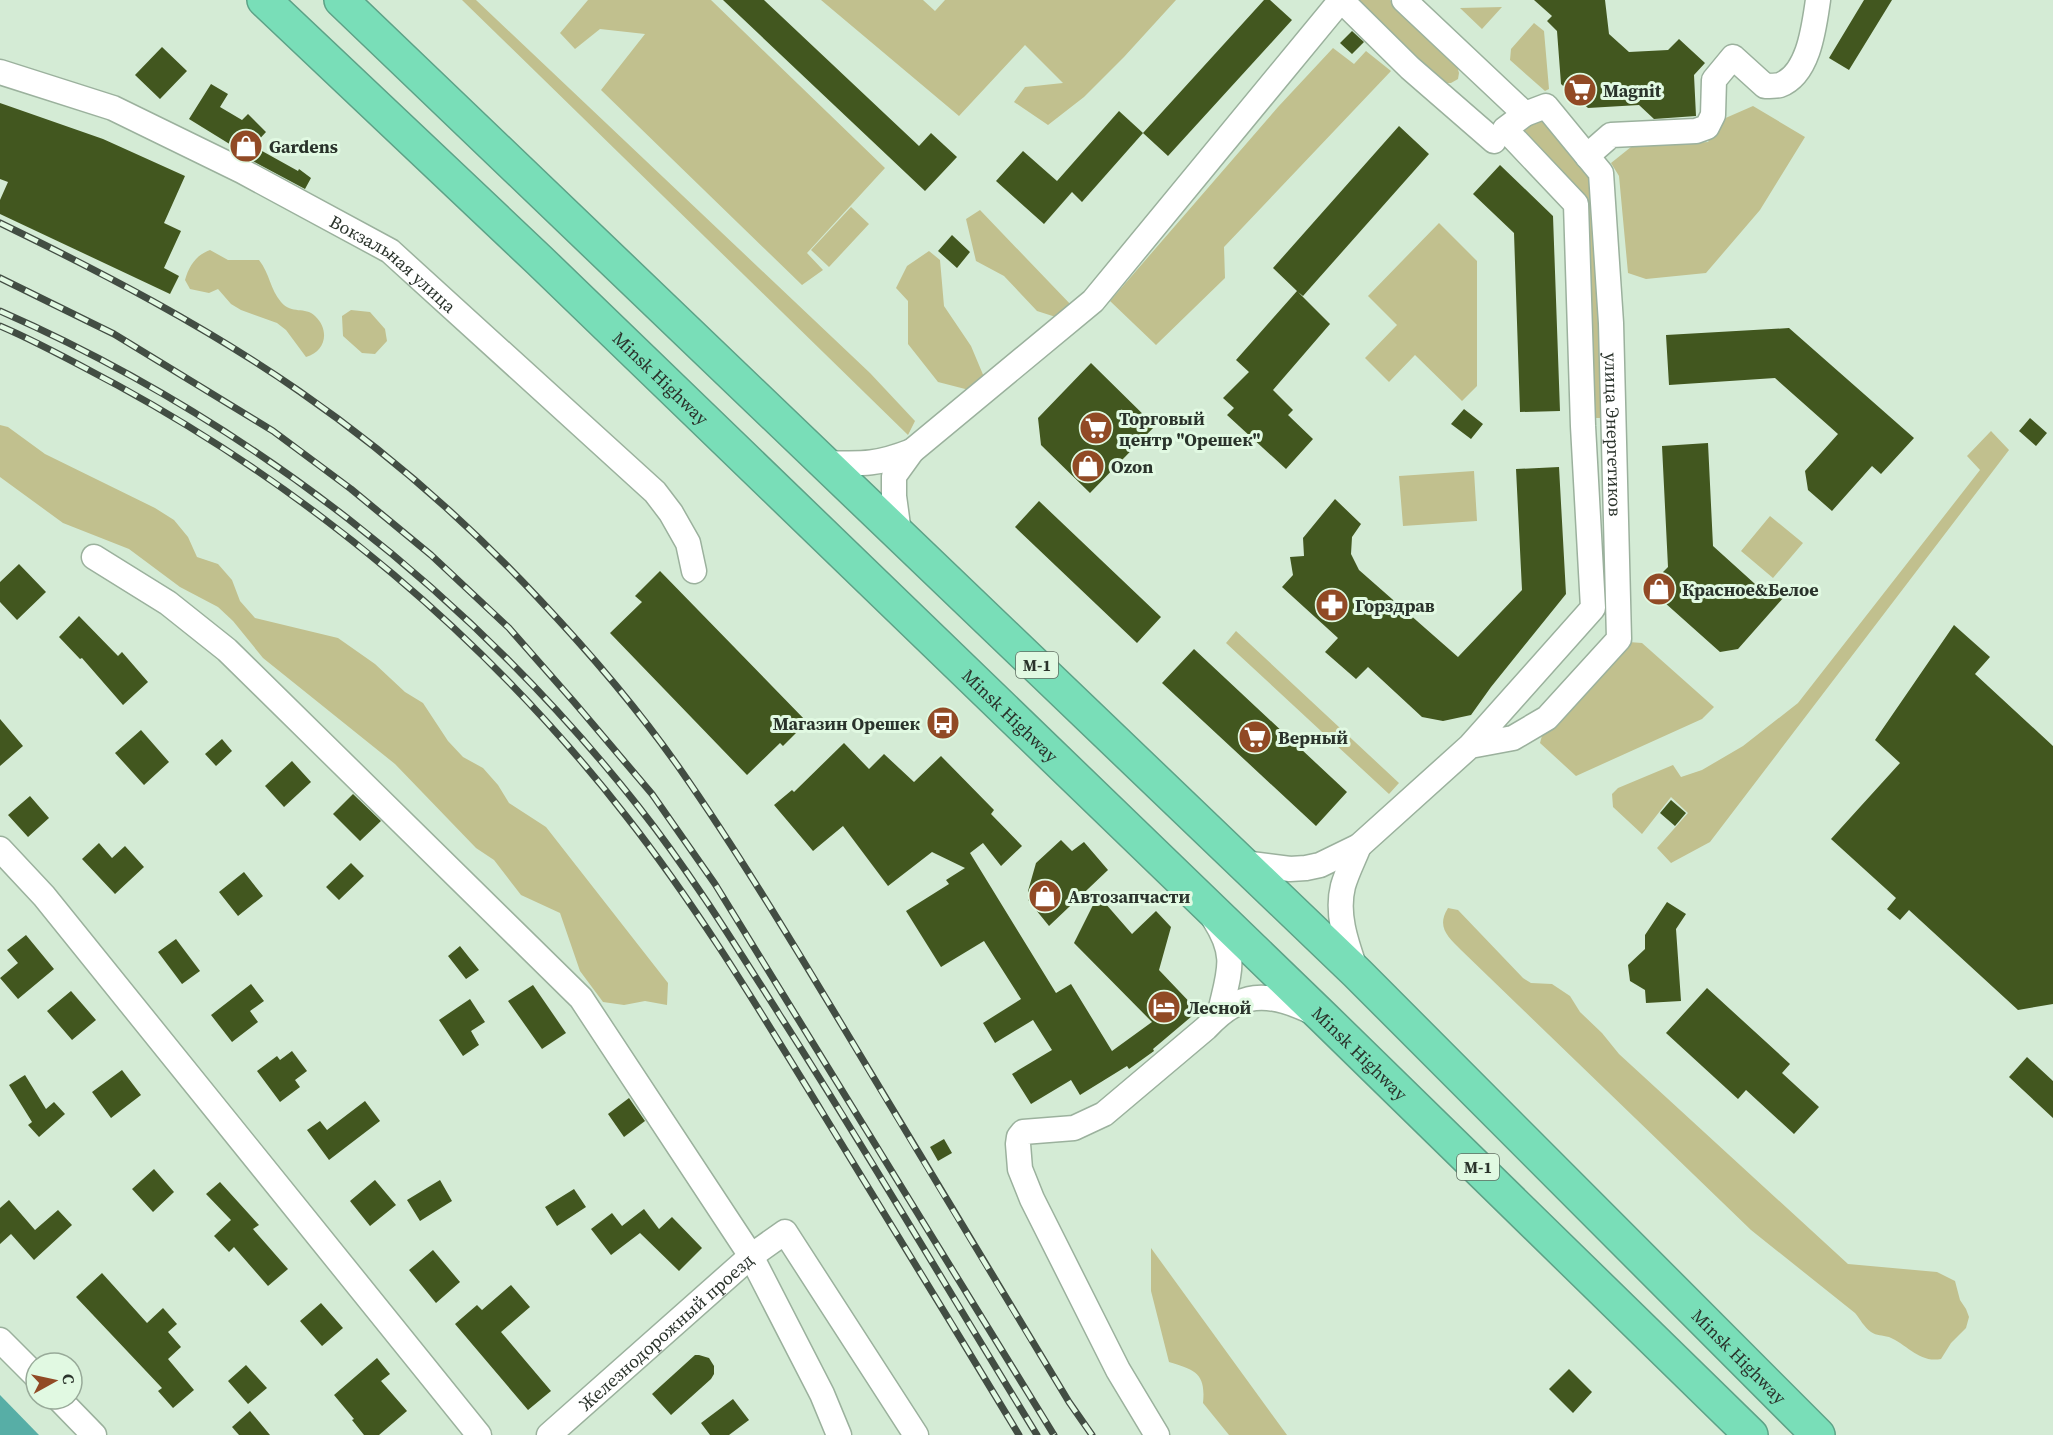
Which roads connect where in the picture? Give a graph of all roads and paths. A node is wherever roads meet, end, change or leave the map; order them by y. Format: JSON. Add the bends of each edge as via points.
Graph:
{"nodes":[{"id":1,"x":264,"y":0,"type":"edge"},
{"id":2,"x":341,"y":0,"type":"edge"},
{"id":3,"x":1341,"y":0,"type":"edge"},
{"id":4,"x":1404,"y":0,"type":"edge"},
{"id":5,"x":1818,"y":0,"type":"edge"},
{"id":6,"x":0,"y":72,"type":"edge"},
{"id":7,"x":1525,"y":114,"type":"junction"},
{"id":8,"x":1500,"y":135,"type":"junction"},
{"id":9,"x":1587,"y":156,"type":"junction"},
{"id":10,"x":912,"y":451,"type":"junction"},
{"id":11,"x":826,"y":463,"type":"junction"},
{"id":12,"x":899,"y":533,"type":"junction"},
{"id":13,"x":94,"y":557,"type":"dead end"},
{"id":14,"x":694,"y":571,"type":"dead end"},
{"id":15,"x":1470,"y":746,"type":"junction"},
{"id":16,"x":1359,"y":846,"type":"junction"},
{"id":17,"x":0,"y":849,"type":"edge"},
{"id":18,"x":1243,"y":863,"type":"junction"},
{"id":19,"x":1202,"y":902,"type":"junction"},
{"id":20,"x":1357,"y":973,"type":"junction"},
{"id":21,"x":1220,"y":1012,"type":"junction"},
{"id":22,"x":1323,"y":1017,"type":"junction"},
{"id":23,"x":751,"y":1256,"type":"junction"},
{"id":24,"x":0,"y":1340,"type":"edge"},
{"id":25,"x":24,"y":1364,"type":"edge"},
{"id":26,"x":71,"y":1411,"type":"edge"},
{"id":27,"x":1808,"y":1425,"type":"edge"},
{"id":28,"x":94,"y":1435,"type":"edge"},
{"id":29,"x":480,"y":1435,"type":"edge"},
{"id":30,"x":549,"y":1435,"type":"edge"},
{"id":31,"x":839,"y":1435,"type":"edge"},
{"id":32,"x":916,"y":1435,"type":"edge"},
{"id":33,"x":1157,"y":1435,"type":"edge"},
{"id":34,"x":1751,"y":1435,"type":"edge"},
{"id":35,"x":1824,"y":1435,"type":"edge"}],
"edges":[{"from":1,"to":19,"type":"highway","name":"Minsk Highway","number":"М-1"},
{"from":2,"to":11,"type":"highway","name":"Minsk Highway","number":"М-1"},
{"from":3,"to":8,"type":"street","via":[[1410,68]]},
{"from":3,"to":10,"type":"street","via":[[1094,300]]},
{"from":4,"to":7,"type":"street"},
{"from":5,"to":9,"type":"street","via":[[1804,62],[1779,86],[1765,86],[1733,57],[1714,80],[1713,115],[1707,127],[1696,131],[1611,135]]},
{"from":6,"to":14,"type":"street","name":"Вокзальная улица","via":[[113,108],[242,171],[390,251],[655,492],[688,543]]},
{"from":7,"to":8,"type":"street"},
{"from":7,"to":9,"type":"street","name":"улица Энергетиков","via":[[1546,106]]},
{"from":8,"to":15,"type":"street","via":[[1576,204],[1593,608]]},
{"from":9,"to":15,"type":"street","name":"улица Энергетиков","via":[[1601,174],[1605,230],[1619,639],[1547,718],[1513,738]]},
{"from":10,"to":11,"type":"street","via":[[865,464]]},
{"from":10,"to":12,"type":"street","via":[[894,476]]},
{"from":11,"to":12,"type":"highway","name":"Minsk Highway","number":"М-1"},
{"from":12,"to":18,"type":"highway","name":"Minsk Highway","number":"М-1"},
{"from":13,"to":23,"type":"street","via":[[168,603],[227,650],[581,998]]},
{"from":15,"to":16,"type":"street"},
{"from":16,"to":18,"type":"street","via":[[1306,868]]},
{"from":16,"to":20,"type":"street","via":[[1343,886],[1341,908],[1344,935]]},
{"from":17,"to":29,"type":"street","via":[[44,896]]},
{"from":18,"to":20,"type":"highway","name":"Minsk Highway","number":"М-1"},
{"from":19,"to":21,"type":"street","via":[[1224,937],[1230,957]]},
{"from":19,"to":22,"type":"highway","name":"Minsk Highway","number":"М-1"},
{"from":20,"to":27,"type":"highway","name":"Minsk Highway","number":"М-1"},
{"from":21,"to":22,"type":"street","via":[[1264,996],[1290,1002]]},
{"from":21,"to":33,"type":"street","via":[[1104,1114],[1074,1128],[1023,1132],[1019,1137],[1020,1169],[1032,1198],[1118,1370]]},
{"from":22,"to":34,"type":"highway","name":"Minsk Highway","number":"М-1"},
{"from":23,"to":30,"type":"street","name":"Железнодорожный проезд"},
{"from":23,"to":31,"type":"street"},
{"from":23,"to":32,"type":"street","name":"Железнодорожный проезд","via":[[785,1232]]},
{"from":24,"to":25,"type":"street"},
{"from":26,"to":28,"type":"street"},
{"from":27,"to":35,"type":"street"}]}
